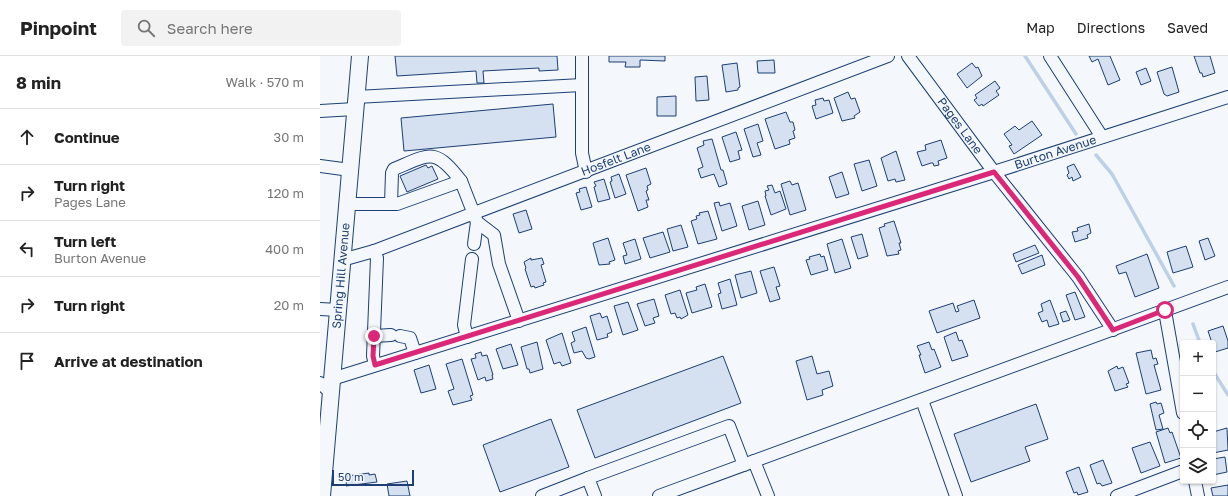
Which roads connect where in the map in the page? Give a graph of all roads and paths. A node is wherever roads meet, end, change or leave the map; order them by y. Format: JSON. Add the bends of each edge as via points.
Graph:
{"nodes":[{"id":1,"x":360,"y":56,"type":"edge"},
{"id":2,"x":582,"y":56,"type":"edge"},
{"id":3,"x":888,"y":56,"type":"edge"},
{"id":4,"x":908,"y":56,"type":"edge"},
{"id":5,"x":1050,"y":56,"type":"edge"},
{"id":6,"x":582,"y":85,"type":"junction"},
{"id":7,"x":1228,"y":97,"type":"edge"},
{"id":8,"x":355,"y":103,"type":"junction"},
{"id":9,"x":320,"y":110,"type":"edge"},
{"id":10,"x":1102,"y":137,"type":"junction"},
{"id":11,"x":320,"y":166,"type":"edge"},
{"id":12,"x":350,"y":170,"type":"junction"},
{"id":13,"x":586,"y":172,"type":"junction"},
{"id":14,"x":994,"y":172,"type":"junction"},
{"id":15,"x":460,"y":181,"type":"junction"},
{"id":16,"x":347,"y":204,"type":"junction"},
{"id":17,"x":391,"y":204,"type":"junction"},
{"id":18,"x":476,"y":218,"type":"junction"},
{"id":19,"x":474,"y":244,"type":"dead end"},
{"id":20,"x":374,"y":251,"type":"junction"},
{"id":21,"x":342,"y":260,"type":"junction"},
{"id":22,"x":472,"y":260,"type":"dead end"},
{"id":23,"x":1228,"y":287,"type":"edge"},
{"id":24,"x":320,"y":309,"type":"edge"},
{"id":25,"x":338,"y":310,"type":"junction"},
{"id":26,"x":1165,"y":310,"type":"junction"},
{"id":27,"x":519,"y":321,"type":"junction"},
{"id":28,"x":1113,"y":330,"type":"junction"},
{"id":29,"x":374,"y":336,"type":"junction"},
{"id":30,"x":467,"y":337,"type":"junction"},
{"id":31,"x":415,"y":353,"type":"junction"},
{"id":32,"x":375,"y":365,"type":"junction"},
{"id":33,"x":328,"y":385,"type":"edge"},
{"id":34,"x":922,"y":400,"type":"junction"},
{"id":35,"x":1183,"y":412,"type":"edge"},
{"id":36,"x":322,"y":458,"type":"edge"},
{"id":37,"x":749,"y":463,"type":"junction"},
{"id":38,"x":1180,"y":472,"type":"edge"},
{"id":39,"x":588,"y":478,"type":"junction"},
{"id":40,"x":1196,"y":484,"type":"edge"},
{"id":41,"x":322,"y":496,"type":"edge"},
{"id":42,"x":542,"y":496,"type":"edge"},
{"id":43,"x":595,"y":496,"type":"edge"},
{"id":44,"x":660,"y":496,"type":"edge"},
{"id":45,"x":768,"y":496,"type":"edge"},
{"id":46,"x":956,"y":496,"type":"edge"},
{"id":47,"x":1117,"y":496,"type":"edge"},
{"id":48,"x":1198,"y":496,"type":"edge"}],
"edges":[{"from":1,"to":8,"type":"main road","name":"Spring Hill Avenue"},
{"from":2,"to":6,"type":"street"},
{"from":3,"to":13,"type":"street","name":"Hosfelt Lane"},
{"from":4,"to":14,"type":"street","name":"Pages Lane"},
{"from":5,"to":10,"type":"street"},
{"from":6,"to":8,"type":"street"},
{"from":6,"to":13,"type":"street","via":[[582,153]]},
{"from":7,"to":10,"type":"street","name":"Burton Avenue"},
{"from":8,"to":9,"type":"street"},
{"from":8,"to":12,"type":"main road","name":"Spring Hill Avenue"},
{"from":10,"to":14,"type":"street","name":"Burton Avenue"},
{"from":11,"to":12,"type":"street"},
{"from":12,"to":16,"type":"main road","name":"Spring Hill Avenue"},
{"from":13,"to":18,"type":"street","name":"Hosfelt Lane"},
{"from":14,"to":27,"type":"street","name":"Burton Avenue"},
{"from":14,"to":28,"type":"street","name":"Pages Lane","via":[[1078,277]]},
{"from":15,"to":17,"type":"street"},
{"from":15,"to":17,"type":"street","via":[[440,158],[425,156],[394,168]]},
{"from":15,"to":18,"type":"street"},
{"from":16,"to":17,"type":"street"},
{"from":16,"to":21,"type":"main road","name":"Spring Hill Avenue"},
{"from":18,"to":19,"type":"street"},
{"from":18,"to":20,"type":"street","name":"Hosfelt Lane"},
{"from":18,"to":27,"type":"street","via":[[494,235],[499,264]]},
{"from":20,"to":21,"type":"street","name":"Hosfelt Lane"},
{"from":20,"to":29,"type":"street","via":[[377,258]]},
{"from":21,"to":25,"type":"main road","name":"Spring Hill Avenue"},
{"from":22,"to":30,"type":"street","via":[[464,325]]},
{"from":23,"to":26,"type":"street"},
{"from":24,"to":25,"type":"street"},
{"from":25,"to":33,"type":"main road","name":"Spring Hill Avenue"},
{"from":26,"to":28,"type":"street"},
{"from":26,"to":35,"type":"street"},
{"from":27,"to":30,"type":"street","name":"Burton Avenue"},
{"from":28,"to":34,"type":"street"},
{"from":29,"to":31,"type":"street","via":[[410,338]]},
{"from":29,"to":32,"type":"street"},
{"from":30,"to":31,"type":"street","name":"Burton Avenue"},
{"from":31,"to":32,"type":"street","name":"Burton Avenue"},
{"from":32,"to":33,"type":"street","name":"Burton Avenue"},
{"from":33,"to":36,"type":"main road","name":"Spring Hill Avenue"},
{"from":34,"to":37,"type":"street"},
{"from":34,"to":46,"type":"street"},
{"from":36,"to":41,"type":"main road","name":"Spring Hill Avenue"},
{"from":37,"to":39,"type":"street","via":[[729,426]]},
{"from":37,"to":44,"type":"street"},
{"from":37,"to":45,"type":"street"},
{"from":38,"to":47,"type":"street"},
{"from":39,"to":42,"type":"street"},
{"from":39,"to":43,"type":"street"},
{"from":40,"to":48,"type":"street"}]}
